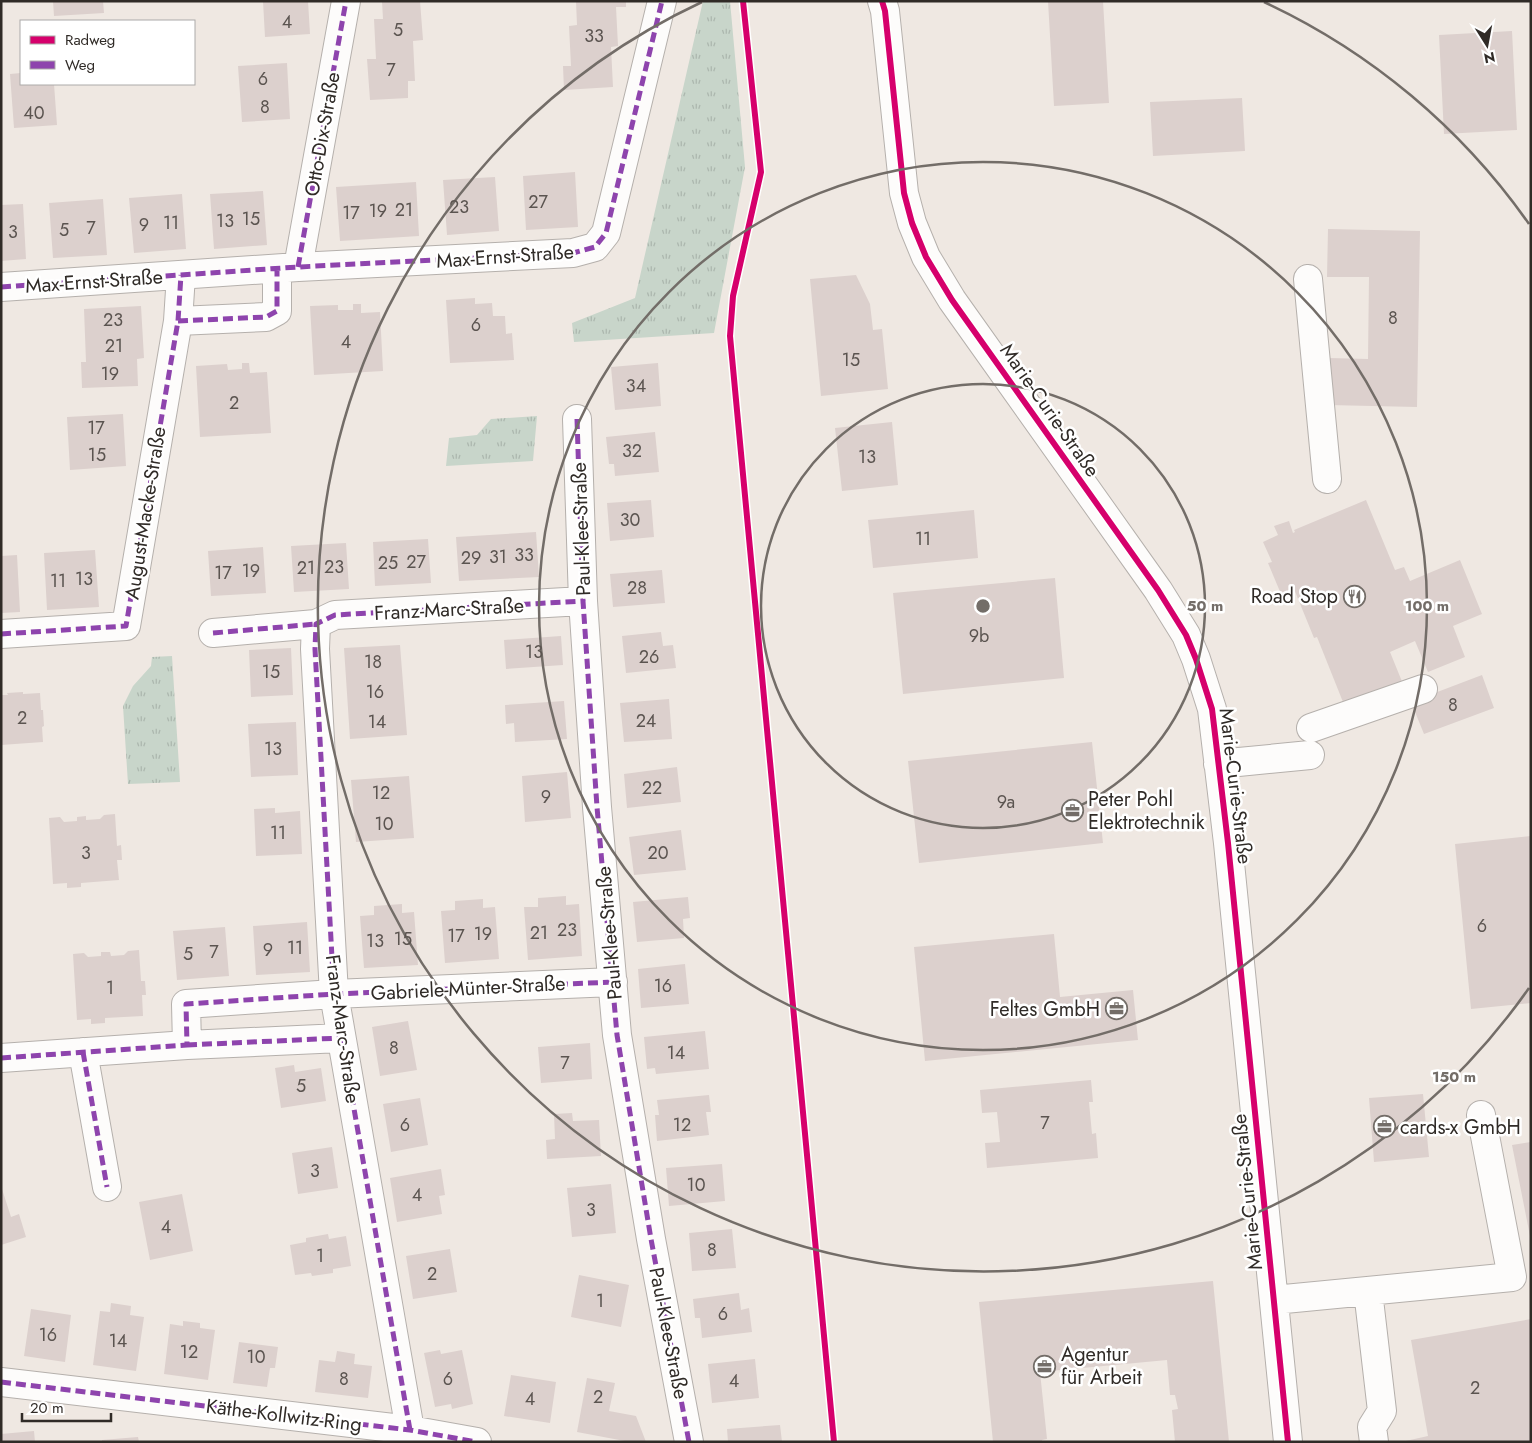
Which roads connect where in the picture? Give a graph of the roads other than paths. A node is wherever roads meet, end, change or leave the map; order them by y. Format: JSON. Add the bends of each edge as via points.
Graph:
{"nodes":[{"id":1,"x":346,"y":1,"type":"edge"},
{"id":2,"x":662,"y":1,"type":"edge"},
{"id":3,"x":884,"y":4,"type":"edge"},
{"id":4,"x":288,"y":268,"type":"junction"},
{"id":5,"x":181,"y":276,"type":"junction"},
{"id":6,"x":1308,"y":279,"type":"dead end"},
{"id":7,"x":1,"y":287,"type":"edge"},
{"id":8,"x":178,"y":321,"type":"junction"},
{"id":9,"x":577,"y":419,"type":"dead end"},
{"id":10,"x":1326,"y":479,"type":"dead end"},
{"id":11,"x":583,"y":602,"type":"junction"},
{"id":12,"x":316,"y":624,"type":"junction"},
{"id":13,"x":213,"y":633,"type":"dead end"},
{"id":14,"x":1,"y":634,"type":"edge"},
{"id":15,"x":1423,"y":689,"type":"dead end"},
{"id":16,"x":1310,"y":728,"type":"dead end"},
{"id":17,"x":1310,"y":756,"type":"dead end"},
{"id":18,"x":1218,"y":764,"type":"junction"},
{"id":19,"x":613,"y":982,"type":"junction"},
{"id":20,"x":334,"y":994,"type":"junction"},
{"id":21,"x":341,"y":1038,"type":"junction"},
{"id":22,"x":187,"y":1045,"type":"junction"},
{"id":23,"x":83,"y":1052,"type":"junction"},
{"id":24,"x":1,"y":1058,"type":"edge"},
{"id":25,"x":1482,"y":1115,"type":"dead end"},
{"id":26,"x":107,"y":1187,"type":"dead end"},
{"id":27,"x":1520,"y":1260,"type":"edge"},
{"id":28,"x":1368,"y":1291,"type":"junction"},
{"id":29,"x":1274,"y":1300,"type":"junction"},
{"id":30,"x":1,"y":1382,"type":"edge"},
{"id":31,"x":410,"y":1430,"type":"junction"},
{"id":32,"x":477,"y":1442,"type":"edge"},
{"id":33,"x":689,"y":1442,"type":"edge"},
{"id":34,"x":1288,"y":1442,"type":"edge"},
{"id":35,"x":1374,"y":1442,"type":"edge"}],
"edges":[{"from":1,"to":4,"type":"street","name":"Otto-Dix-Straße"},
{"from":2,"to":4,"type":"street","name":"Max-Ernst-Straße","via":[[606,233],[595,247],[573,253]]},
{"from":3,"to":18,"type":"street","name":"Marie-Curie-Straße","via":[[904,193],[926,257],[952,300],[1158,590],[1186,635],[1212,709]]},
{"from":4,"to":5,"type":"street","name":"Max-Ernst-Straße"},
{"from":4,"to":8,"type":"street","via":[[277,311],[266,317]]},
{"from":5,"to":7,"type":"street","name":"Max-Ernst-Straße"},
{"from":5,"to":8,"type":"street","name":"August-Macke-Straße"},
{"from":6,"to":10,"type":"street"},
{"from":8,"to":14,"type":"street","name":"August-Macke-Straße","via":[[126,626]]},
{"from":9,"to":11,"type":"street","name":"Paul-Klee-Straße"},
{"from":11,"to":12,"type":"street","name":"Franz-Marc-Straße","via":[[335,615]]},
{"from":11,"to":19,"type":"street","name":"Paul-Klee-Straße"},
{"from":12,"to":13,"type":"street","name":"Franz-Marc-Straße"},
{"from":12,"to":20,"type":"street","name":"Franz-Marc-Straße"},
{"from":15,"to":16,"type":"street"},
{"from":17,"to":18,"type":"street"},
{"from":18,"to":29,"type":"street","name":"Marie-Curie-Straße"},
{"from":19,"to":20,"type":"street","name":"Gabriele-Münter-Straße"},
{"from":19,"to":33,"type":"street","name":"Paul-Klee-Straße","via":[[617,1035]]},
{"from":20,"to":21,"type":"street","name":"Franz-Marc-Straße"},
{"from":20,"to":22,"type":"street","name":"Gabriele-Münter-Straße","via":[[186,1004]]},
{"from":21,"to":22,"type":"street"},
{"from":21,"to":31,"type":"street","name":"Franz-Marc-Straße"},
{"from":22,"to":23,"type":"street"},
{"from":23,"to":24,"type":"street"},
{"from":23,"to":26,"type":"street"},
{"from":25,"to":27,"type":"street"},
{"from":27,"to":28,"type":"street","via":[[1512,1277]]},
{"from":28,"to":29,"type":"street"},
{"from":28,"to":35,"type":"street","via":[[1382,1411],[1372,1427]]},
{"from":29,"to":34,"type":"street","name":"Marie-Curie-Straße"},
{"from":30,"to":31,"type":"street","name":"Käthe-Kollwitz-Ring"},
{"from":31,"to":32,"type":"street","name":"Käthe-Kollwitz-Ring"}]}
